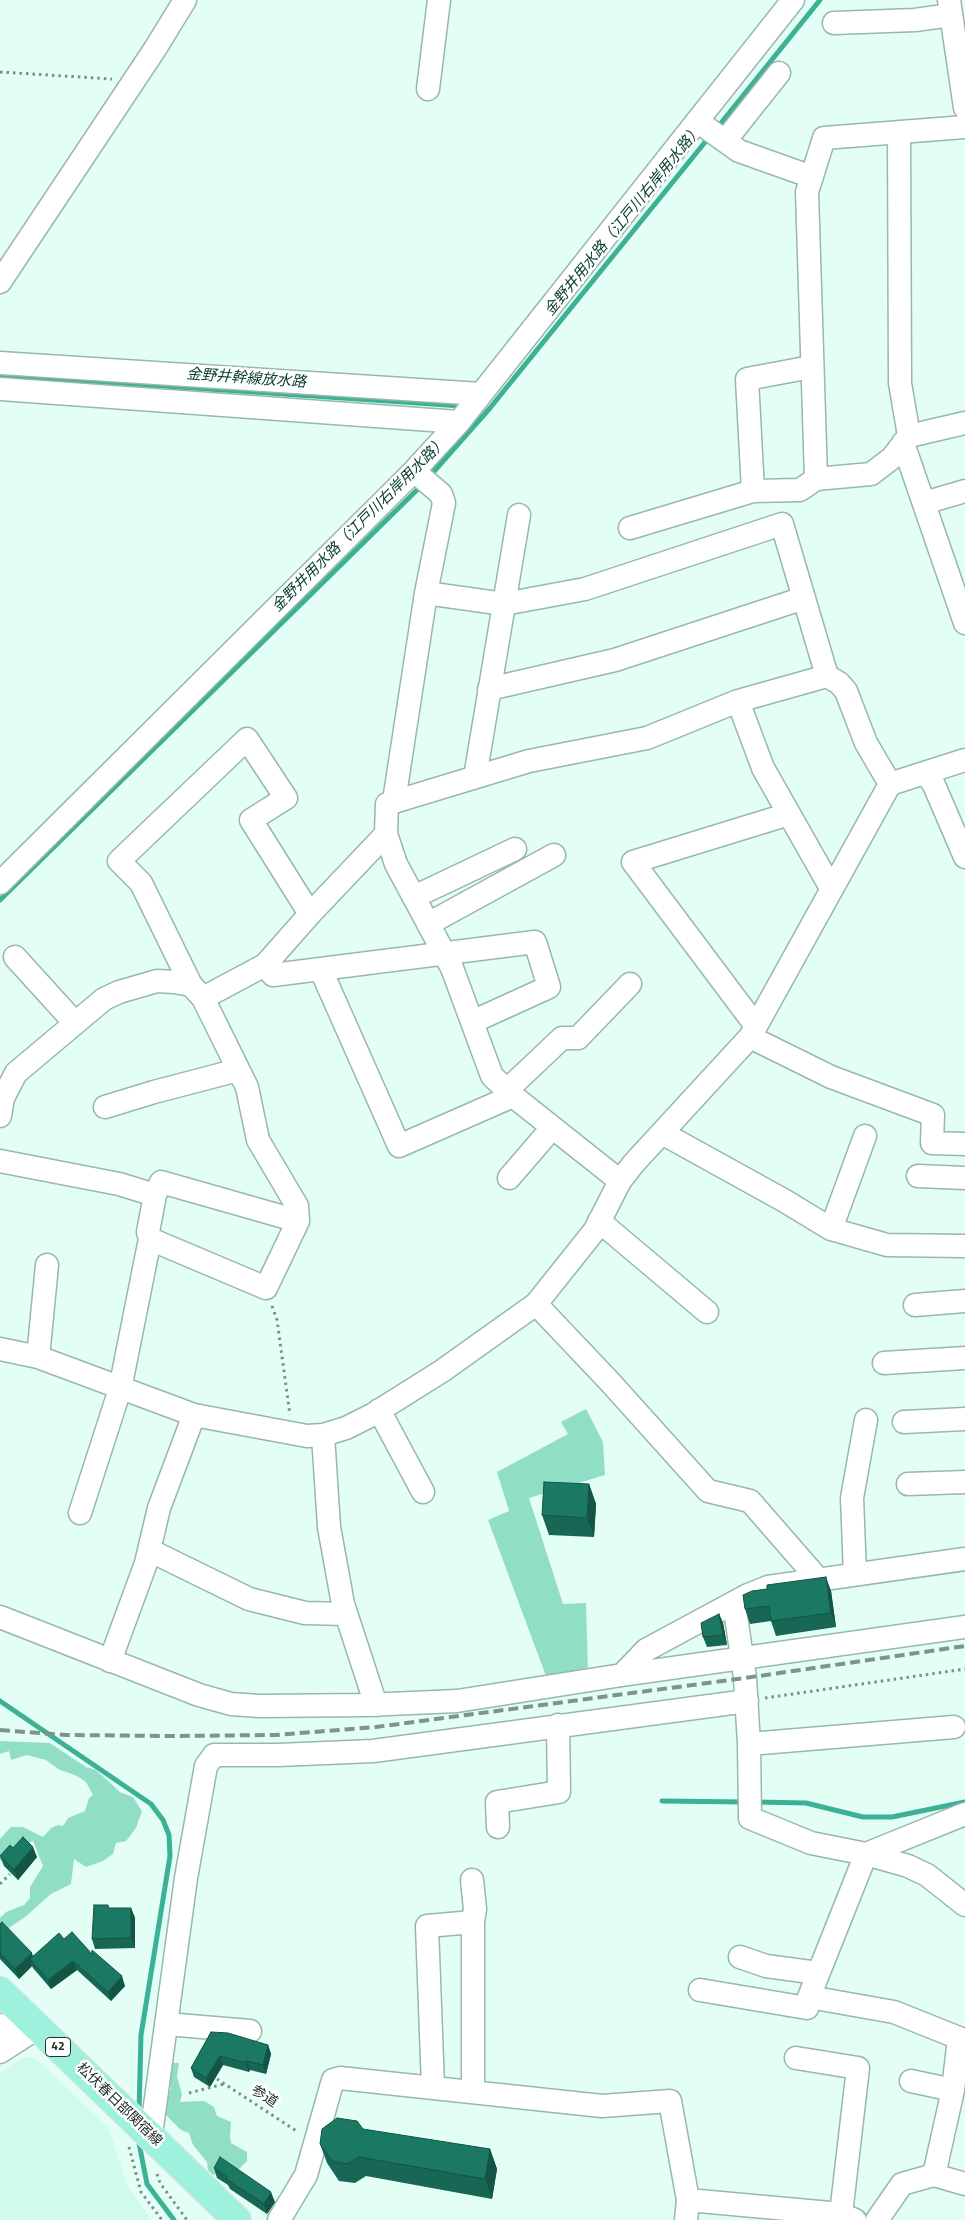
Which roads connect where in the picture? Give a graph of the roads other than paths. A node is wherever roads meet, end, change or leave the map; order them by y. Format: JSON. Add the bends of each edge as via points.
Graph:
{"nodes":[{"id":1,"x":185,"y":0,"type":"edge"},
{"id":2,"x":440,"y":0,"type":"edge"},
{"id":3,"x":793,"y":0,"type":"edge"},
{"id":4,"x":950,"y":8,"type":"edge"},
{"id":5,"x":834,"y":23,"type":"dead end"},
{"id":6,"x":779,"y":73,"type":"dead end"},
{"id":7,"x":428,"y":89,"type":"dead end"},
{"id":8,"x":965,"y":108,"type":"edge"},
{"id":9,"x":697,"y":121,"type":"junction"},
{"id":10,"x":965,"y":127,"type":"edge"},
{"id":11,"x":899,"y":132,"type":"junction"},
{"id":12,"x":725,"y":141,"type":"junction"},
{"id":13,"x":812,"y":177,"type":"junction"},
{"id":14,"x":0,"y":282,"type":"edge"},
{"id":15,"x":0,"y":363,"type":"edge"},
{"id":16,"x":812,"y":366,"type":"junction"},
{"id":17,"x":0,"y":389,"type":"edge"},
{"id":18,"x":481,"y":394,"type":"junction"},
{"id":19,"x":459,"y":422,"type":"junction"},
{"id":20,"x":965,"y":423,"type":"edge"},
{"id":21,"x":906,"y":440,"type":"junction"},
{"id":22,"x":414,"y":471,"type":"junction"},
{"id":23,"x":816,"y":479,"type":"junction"},
{"id":24,"x":753,"y":491,"type":"junction"},
{"id":25,"x":965,"y":491,"type":"edge"},
{"id":26,"x":924,"y":503,"type":"junction"},
{"id":27,"x":519,"y":515,"type":"dead end"},
{"id":28,"x":630,"y":528,"type":"dead end"},
{"id":29,"x":426,"y":593,"type":"junction"},
{"id":30,"x":804,"y":598,"type":"junction"},
{"id":31,"x":504,"y":604,"type":"junction"},
{"id":32,"x":965,"y":623,"type":"edge"},
{"id":33,"x":827,"y":676,"type":"junction"},
{"id":34,"x":489,"y":690,"type":"junction"},
{"id":35,"x":738,"y":701,"type":"junction"},
{"id":36,"x":965,"y":760,"type":"edge"},
{"id":37,"x":927,"y":774,"type":"junction"},
{"id":38,"x":475,"y":777,"type":"junction"},
{"id":39,"x":890,"y":784,"type":"junction"},
{"id":40,"x":394,"y":801,"type":"junction"},
{"id":41,"x":789,"y":814,"type":"junction"},
{"id":42,"x":386,"y":834,"type":"junction"},
{"id":43,"x":515,"y":849,"type":"dead end"},
{"id":44,"x":554,"y":855,"type":"dead end"},
{"id":45,"x":965,"y":857,"type":"edge"},
{"id":46,"x":0,"y":884,"type":"edge"},
{"id":47,"x":831,"y":888,"type":"junction"},
{"id":48,"x":414,"y":897,"type":"junction"},
{"id":49,"x":310,"y":914,"type":"junction"},
{"id":50,"x":428,"y":924,"type":"junction"},
{"id":51,"x":445,"y":955,"type":"junction"},
{"id":52,"x":15,"y":957,"type":"dead end"},
{"id":53,"x":265,"y":965,"type":"junction"},
{"id":54,"x":320,"y":970,"type":"junction"},
{"id":55,"x":630,"y":984,"type":"dead end"},
{"id":56,"x":197,"y":991,"type":"junction"},
{"id":57,"x":74,"y":1022,"type":"junction"},
{"id":58,"x":472,"y":1022,"type":"junction"},
{"id":59,"x":753,"y":1032,"type":"junction"},
{"id":60,"x":238,"y":1070,"type":"junction"},
{"id":61,"x":510,"y":1093,"type":"junction"},
{"id":62,"x":1,"y":1103,"type":"edge"},
{"id":63,"x":105,"y":1107,"type":"dead end"},
{"id":64,"x":552,"y":1128,"type":"junction"},
{"id":65,"x":662,"y":1133,"type":"junction"},
{"id":66,"x":865,"y":1136,"type":"dead end"},
{"id":67,"x":965,"y":1144,"type":"edge"},
{"id":68,"x":0,"y":1161,"type":"edge"},
{"id":69,"x":918,"y":1176,"type":"dead end"},
{"id":70,"x":509,"y":1178,"type":"dead end"},
{"id":71,"x":965,"y":1178,"type":"edge"},
{"id":72,"x":620,"y":1181,"type":"junction"},
{"id":73,"x":155,"y":1195,"type":"junction"},
{"id":74,"x":298,"y":1221,"type":"junction"},
{"id":75,"x":600,"y":1221,"type":"junction"},
{"id":76,"x":831,"y":1230,"type":"junction"},
{"id":77,"x":150,"y":1239,"type":"junction"},
{"id":78,"x":965,"y":1246,"type":"edge"},
{"id":79,"x":47,"y":1265,"type":"dead end"},
{"id":80,"x":965,"y":1301,"type":"edge"},
{"id":81,"x":536,"y":1304,"type":"junction"},
{"id":82,"x":915,"y":1305,"type":"dead end"},
{"id":83,"x":707,"y":1312,"type":"dead end"},
{"id":84,"x":3,"y":1353,"type":"edge"},
{"id":85,"x":38,"y":1357,"type":"junction"},
{"id":86,"x":965,"y":1358,"type":"edge"},
{"id":87,"x":884,"y":1363,"type":"dead end"},
{"id":88,"x":120,"y":1389,"type":"junction"},
{"id":89,"x":379,"y":1410,"type":"junction"},
{"id":90,"x":194,"y":1414,"type":"junction"},
{"id":91,"x":965,"y":1419,"type":"edge"},
{"id":92,"x":866,"y":1420,"type":"dead end"},
{"id":93,"x":904,"y":1422,"type":"dead end"},
{"id":94,"x":323,"y":1435,"type":"junction"},
{"id":95,"x":965,"y":1482,"type":"edge"},
{"id":96,"x":908,"y":1484,"type":"dead end"},
{"id":97,"x":423,"y":1492,"type":"dead end"},
{"id":98,"x":80,"y":1513,"type":"dead end"},
{"id":99,"x":149,"y":1550,"type":"junction"},
{"id":100,"x":965,"y":1559,"type":"edge"},
{"id":101,"x":855,"y":1574,"type":"junction"},
{"id":102,"x":818,"y":1579,"type":"junction"},
{"id":103,"x":734,"y":1603,"type":"junction"},
{"id":104,"x":346,"y":1614,"type":"junction"},
{"id":105,"x":0,"y":1617,"type":"edge"},
{"id":106,"x":965,"y":1627,"type":"edge"},
{"id":107,"x":742,"y":1658,"type":"junction"},
{"id":108,"x":110,"y":1661,"type":"junction"},
{"id":109,"x":622,"y":1675,"type":"junction"},
{"id":110,"x":747,"y":1701,"type":"junction"},
{"id":111,"x":376,"y":1705,"type":"junction"},
{"id":112,"x":558,"y":1725,"type":"junction"},
{"id":113,"x":954,"y":1726,"type":"dead end"},
{"id":114,"x":749,"y":1744,"type":"junction"},
{"id":115,"x":965,"y":1814,"type":"edge"},
{"id":116,"x":498,"y":1827,"type":"dead end"},
{"id":117,"x":866,"y":1854,"type":"junction"},
{"id":118,"x":472,"y":1880,"type":"dead end"},
{"id":119,"x":965,"y":1905,"type":"edge"},
{"id":120,"x":473,"y":1922,"type":"junction"},
{"id":121,"x":740,"y":1957,"type":"dead end"},
{"id":122,"x":818,"y":1973,"type":"junction"},
{"id":123,"x":700,"y":1990,"type":"dead end"},
{"id":124,"x":0,"y":1991,"type":"edge"},
{"id":125,"x":808,"y":1997,"type":"junction"},
{"id":126,"x":166,"y":2024,"type":"junction"},
{"id":127,"x":0,"y":2025,"type":"edge"},
{"id":128,"x":250,"y":2032,"type":"dead end"},
{"id":129,"x":28,"y":2034,"type":"junction"},
{"id":130,"x":0,"y":2052,"type":"edge"},
{"id":131,"x":796,"y":2058,"type":"dead end"},
{"id":132,"x":911,"y":2081,"type":"dead end"},
{"id":133,"x":433,"y":2087,"type":"junction"},
{"id":134,"x":954,"y":2090,"type":"junction"},
{"id":135,"x":473,"y":2092,"type":"junction"},
{"id":136,"x":151,"y":2135,"type":"junction"},
{"id":137,"x":934,"y":2175,"type":"junction"},
{"id":138,"x":965,"y":2184,"type":"edge"},
{"id":139,"x":687,"y":2210,"type":"edge"},
{"id":140,"x":848,"y":2217,"type":"edge"},
{"id":141,"x":282,"y":2219,"type":"edge"},
{"id":142,"x":237,"y":2220,"type":"edge"},
{"id":143,"x":877,"y":2220,"type":"edge"}],
"edges":[{"from":1,"to":14,"type":"street"},
{"from":2,"to":7,"type":"street"},
{"from":3,"to":9,"type":"street"},
{"from":4,"to":5,"type":"street","via":[[915,20]]},
{"from":4,"to":8,"type":"street"},
{"from":6,"to":12,"type":"street"},
{"from":9,"to":12,"type":"street"},
{"from":9,"to":18,"type":"street"},
{"from":10,"to":11,"type":"street"},
{"from":11,"to":13,"type":"street","via":[[824,138]]},
{"from":11,"to":21,"type":"street","via":[[900,383]]},
{"from":12,"to":13,"type":"street","via":[[739,151]]},
{"from":13,"to":16,"type":"street","via":[[807,192]]},
{"from":15,"to":18,"type":"street"},
{"from":16,"to":23,"type":"street"},
{"from":16,"to":24,"type":"street","via":[[747,379]]},
{"from":17,"to":19,"type":"street"},
{"from":18,"to":19,"type":"street"},
{"from":19,"to":22,"type":"street"},
{"from":20,"to":21,"type":"street"},
{"from":21,"to":23,"type":"street","via":[[892,458],[871,474]]},
{"from":21,"to":26,"type":"street"},
{"from":22,"to":29,"type":"street","via":[[441,494],[444,503]]},
{"from":22,"to":46,"type":"street"},
{"from":23,"to":24,"type":"street","via":[[800,490]]},
{"from":24,"to":28,"type":"street"},
{"from":25,"to":26,"type":"street"},
{"from":26,"to":32,"type":"street"},
{"from":27,"to":31,"type":"street"},
{"from":29,"to":31,"type":"street"},
{"from":29,"to":40,"type":"street"},
{"from":30,"to":31,"type":"street","via":[[782,524],[585,590]]},
{"from":30,"to":33,"type":"street"},
{"from":30,"to":34,"type":"street","via":[[615,660]]},
{"from":31,"to":34,"type":"street"},
{"from":33,"to":35,"type":"street"},
{"from":33,"to":39,"type":"street","via":[[846,691],[866,743]]},
{"from":34,"to":38,"type":"street"},
{"from":35,"to":38,"type":"street","via":[[647,738],[529,760]]},
{"from":35,"to":41,"type":"street","via":[[763,768]]},
{"from":36,"to":37,"type":"street"},
{"from":37,"to":39,"type":"street"},
{"from":37,"to":45,"type":"street"},
{"from":38,"to":40,"type":"street"},
{"from":39,"to":47,"type":"street"},
{"from":40,"to":42,"type":"street","via":[[387,804]]},
{"from":41,"to":47,"type":"street"},
{"from":41,"to":59,"type":"street","via":[[633,862]]},
{"from":42,"to":48,"type":"street","via":[[396,864]]},
{"from":42,"to":49,"type":"street"},
{"from":43,"to":48,"type":"street"},
{"from":44,"to":50,"type":"street"},
{"from":47,"to":59,"type":"street"},
{"from":48,"to":50,"type":"street"},
{"from":49,"to":53,"type":"street"},
{"from":49,"to":56,"type":"street","via":[[251,820],[286,798],[247,740],[119,861],[141,883]]},
{"from":50,"to":51,"type":"street"},
{"from":51,"to":54,"type":"street"},
{"from":51,"to":58,"type":"street"},
{"from":51,"to":58,"type":"street","via":[[535,942],[549,987]]},
{"from":52,"to":57,"type":"street"},
{"from":53,"to":54,"type":"street","via":[[273,975]]},
{"from":53,"to":56,"type":"street"},
{"from":54,"to":61,"type":"street","via":[[399,1146]]},
{"from":55,"to":61,"type":"street","via":[[578,1038],[562,1038]]},
{"from":56,"to":57,"type":"street","via":[[174,982],[157,981],[118,992]]},
{"from":56,"to":60,"type":"street"},
{"from":57,"to":62,"type":"street","via":[[16,1073]]},
{"from":58,"to":61,"type":"street","via":[[492,1076]]},
{"from":59,"to":65,"type":"street"},
{"from":59,"to":67,"type":"street","via":[[831,1077],[933,1116],[932,1143]]},
{"from":60,"to":63,"type":"street"},
{"from":60,"to":74,"type":"street","via":[[247,1087],[258,1140],[297,1206]]},
{"from":61,"to":64,"type":"street"},
{"from":64,"to":70,"type":"street"},
{"from":64,"to":72,"type":"street"},
{"from":65,"to":72,"type":"street"},
{"from":65,"to":76,"type":"street"},
{"from":66,"to":76,"type":"street"},
{"from":68,"to":73,"type":"street","via":[[119,1184]]},
{"from":69,"to":71,"type":"street"},
{"from":72,"to":75,"type":"street"},
{"from":73,"to":74,"type":"street","via":[[161,1182]]},
{"from":73,"to":77,"type":"street","via":[[148,1232]]},
{"from":74,"to":77,"type":"street","via":[[266,1288]]},
{"from":75,"to":81,"type":"street","via":[[574,1259]]},
{"from":75,"to":83,"type":"street"},
{"from":76,"to":78,"type":"street","via":[[888,1245]]},
{"from":77,"to":88,"type":"street"},
{"from":79,"to":85,"type":"street"},
{"from":80,"to":82,"type":"street"},
{"from":81,"to":89,"type":"street","via":[[442,1371]]},
{"from":81,"to":102,"type":"street","via":[[708,1491],[750,1501]]},
{"from":84,"to":85,"type":"street"},
{"from":85,"to":88,"type":"street"},
{"from":86,"to":87,"type":"street"},
{"from":88,"to":90,"type":"street"},
{"from":88,"to":98,"type":"street"},
{"from":89,"to":94,"type":"street","via":[[346,1428]]},
{"from":89,"to":97,"type":"street"},
{"from":90,"to":94,"type":"street","via":[[293,1434]]},
{"from":90,"to":99,"type":"street","via":[[159,1508]]},
{"from":91,"to":93,"type":"street"},
{"from":92,"to":101,"type":"street","via":[[852,1498]]},
{"from":94,"to":104,"type":"street","via":[[329,1527]]},
{"from":95,"to":96,"type":"street"},
{"from":99,"to":104,"type":"street","via":[[249,1599],[305,1612]]},
{"from":99,"to":108,"type":"street"},
{"from":100,"to":101,"type":"street"},
{"from":101,"to":102,"type":"street"},
{"from":102,"to":103,"type":"street","via":[[768,1587]]},
{"from":103,"to":107,"type":"street"},
{"from":103,"to":109,"type":"street","via":[[646,1650]]},
{"from":104,"to":111,"type":"street"},
{"from":105,"to":108,"type":"street"},
{"from":106,"to":107,"type":"street"},
{"from":107,"to":109,"type":"street"},
{"from":107,"to":110,"type":"street"},
{"from":108,"to":111,"type":"street","via":[[231,1704]]},
{"from":109,"to":111,"type":"street","via":[[457,1701]]},
{"from":110,"to":112,"type":"street"},
{"from":110,"to":114,"type":"street"},
{"from":112,"to":116,"type":"street","via":[[559,1792],[497,1802]]},
{"from":112,"to":126,"type":"street","via":[[373,1751],[214,1756],[206,1766],[186,1878]]},
{"from":113,"to":114,"type":"street"},
{"from":114,"to":117,"type":"street","via":[[750,1818],[811,1843]]},
{"from":115,"to":117,"type":"street"},
{"from":117,"to":119,"type":"street","via":[[927,1875]]},
{"from":117,"to":122,"type":"street"},
{"from":118,"to":120,"type":"street"},
{"from":120,"to":133,"type":"street","via":[[427,1926]]},
{"from":120,"to":135,"type":"street"},
{"from":121,"to":122,"type":"street","via":[[766,1966]]},
{"from":122,"to":125,"type":"street"},
{"from":123,"to":125,"type":"street","via":[[807,2008]]},
{"from":124,"to":129,"type":"main road","name":"松伏春日部関宿線","number":"42"},
{"from":125,"to":134,"type":"street","via":[[894,2012],[959,2038]]},
{"from":126,"to":128,"type":"street"},
{"from":126,"to":136,"type":"street"},
{"from":127,"to":129,"type":"street"},
{"from":129,"to":130,"type":"street"},
{"from":129,"to":136,"type":"main road","name":"松伏春日部関宿線","number":"42","via":[[116,2102]]},
{"from":131,"to":140,"type":"street","via":[[858,2068]]},
{"from":132,"to":134,"type":"street"},
{"from":133,"to":135,"type":"street"},
{"from":133,"to":141,"type":"street","via":[[333,2080],[321,2102],[306,2175]]},
{"from":134,"to":137,"type":"street"},
{"from":135,"to":139,"type":"street","via":[[602,2106],[670,2101]]},
{"from":136,"to":142,"type":"main road","name":"松伏春日部関宿線","number":"42"},
{"from":137,"to":138,"type":"street"},
{"from":137,"to":143,"type":"street","via":[[902,2184]]},
{"from":139,"to":140,"type":"street"}]}
